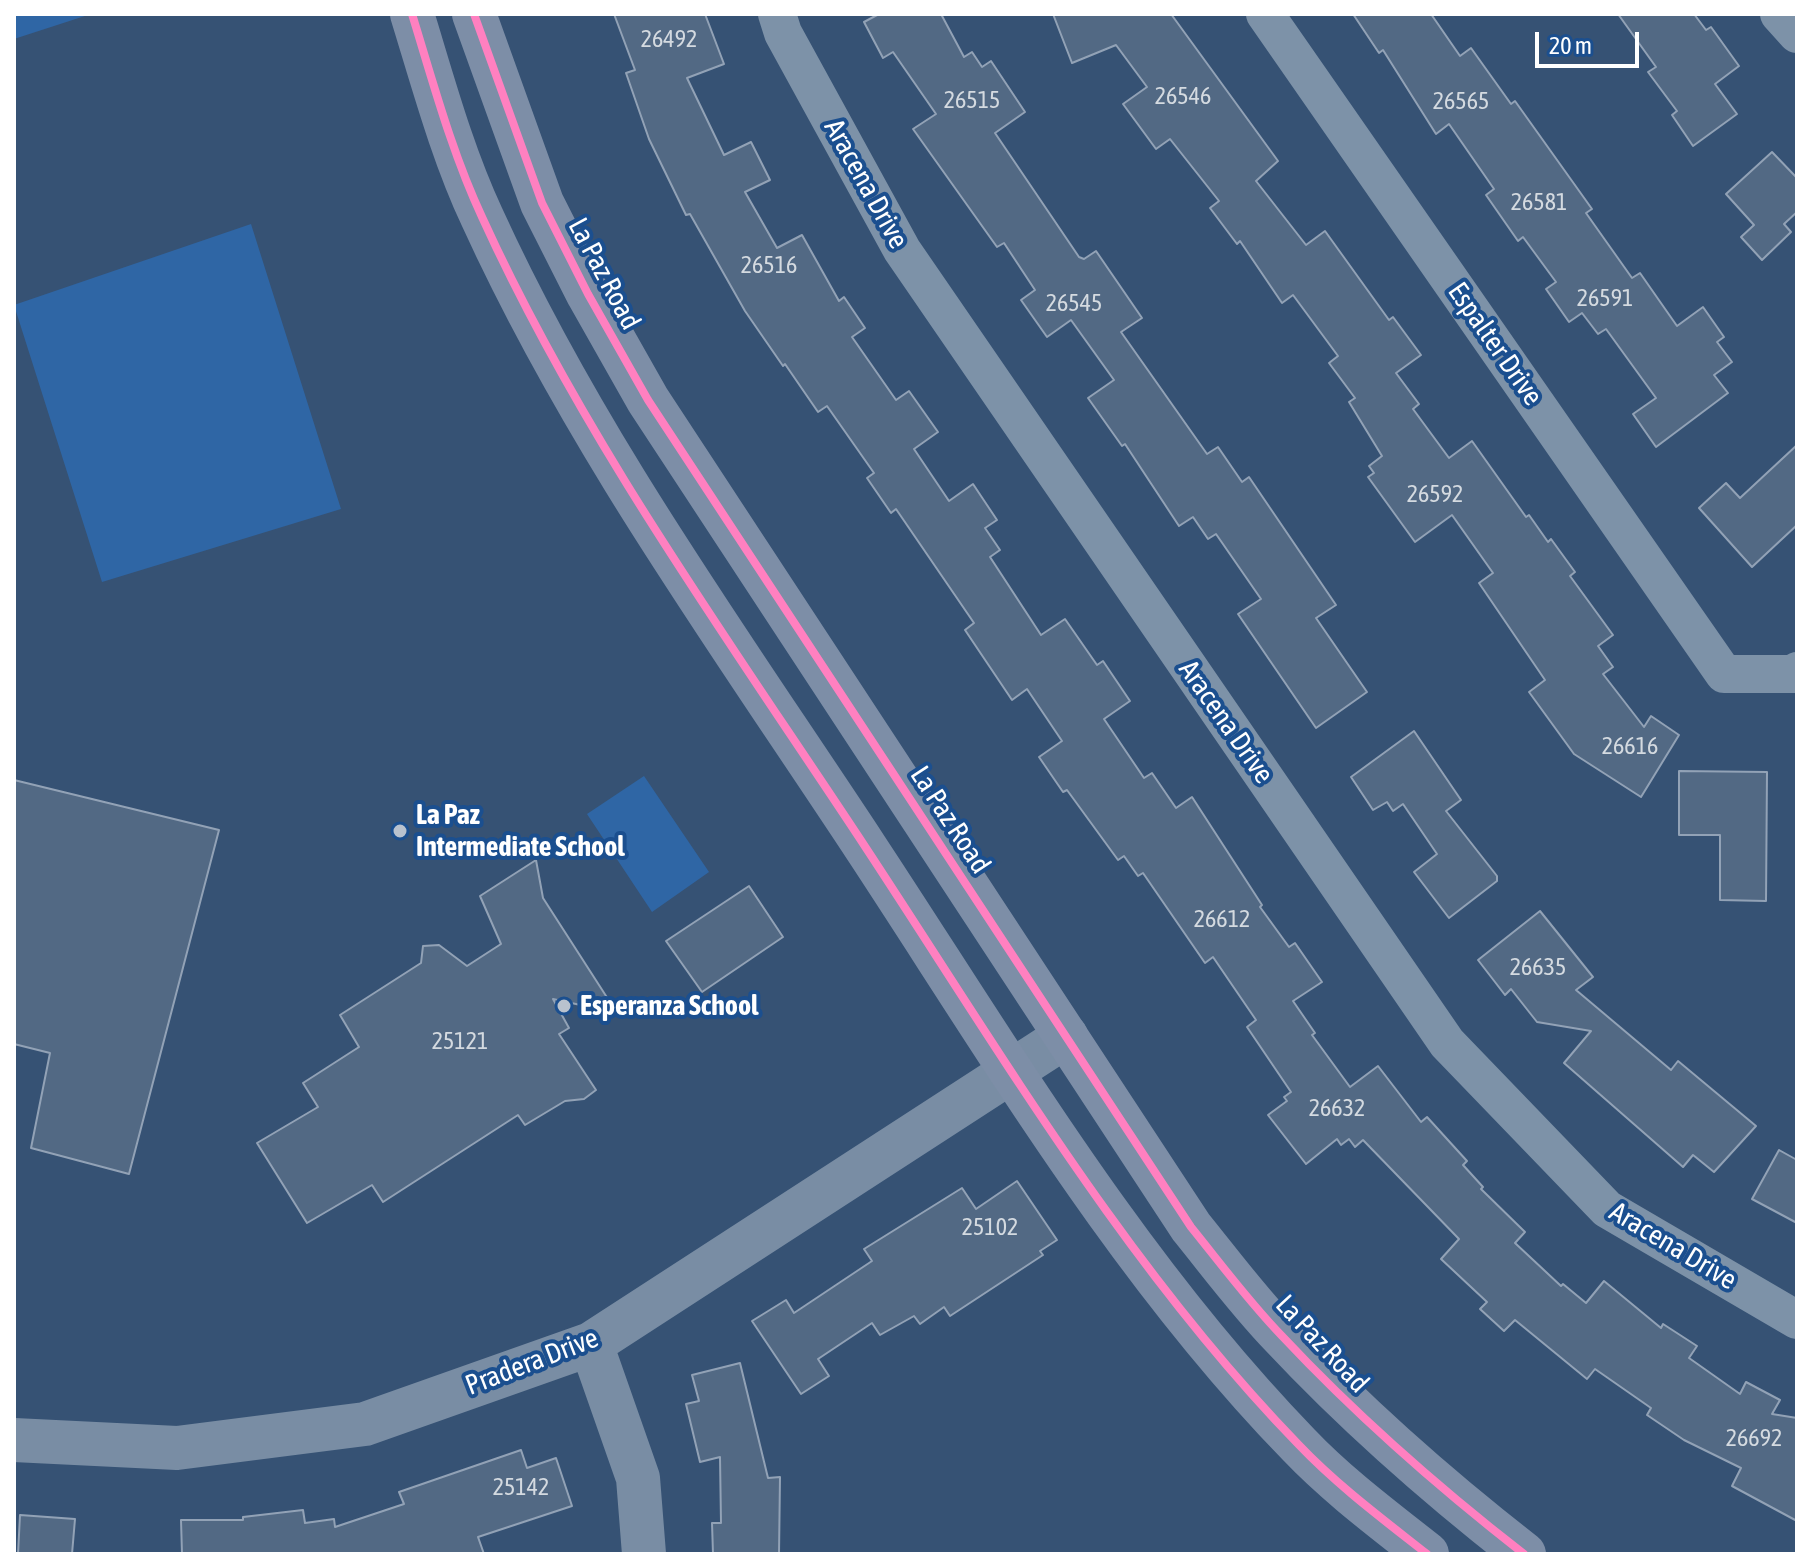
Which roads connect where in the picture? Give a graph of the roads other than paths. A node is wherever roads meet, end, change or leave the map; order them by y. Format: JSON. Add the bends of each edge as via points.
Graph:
{"nodes":[{"id":1,"x":412,"y":14,"type":"edge"},
{"id":2,"x":474,"y":14,"type":"edge"},
{"id":3,"x":777,"y":14,"type":"edge"},
{"id":4,"x":1265,"y":14,"type":"edge"},
{"id":5,"x":1779,"y":14,"type":"edge"},
{"id":6,"x":1797,"y":34,"type":"edge"},
{"id":7,"x":1797,"y":671,"type":"edge"},
{"id":8,"x":1066,"y":1036,"type":"junction"},
{"id":9,"x":1012,"y":1071,"type":"junction"},
{"id":10,"x":1797,"y":1320,"type":"edge"},
{"id":11,"x":591,"y":1344,"type":"junction"},
{"id":12,"x":14,"y":1440,"type":"edge"},
{"id":13,"x":644,"y":1554,"type":"edge"},
{"id":14,"x":1427,"y":1554,"type":"edge"},
{"id":15,"x":1524,"y":1554,"type":"edge"}],
"edges":[{"from":1,"to":9,"type":"main road","via":[[480,214],[544,342],[687,576]]},
{"from":2,"to":8,"type":"main road","name":"La Paz Road","via":[[542,203],[648,400]]},
{"from":3,"to":10,"type":"street","name":"Aracena Drive","via":[[902,250],[1447,1043],[1607,1209]]},
{"from":4,"to":7,"type":"street","name":"Espalter Drive","via":[[1724,674]]},
{"from":5,"to":6,"type":"street"},
{"from":8,"to":9,"type":"street","name":"Pradera Drive"},
{"from":8,"to":15,"type":"main road","name":"La Paz Road","via":[[1191,1227],[1279,1334],[1362,1418]]},
{"from":9,"to":11,"type":"street","name":"Pradera Drive"},
{"from":9,"to":14,"type":"main road","via":[[1145,1268],[1226,1366],[1303,1449]]},
{"from":11,"to":12,"type":"street","name":"Pradera Drive","via":[[365,1424],[177,1448]]},
{"from":11,"to":13,"type":"street","via":[[638,1478]]}]}
